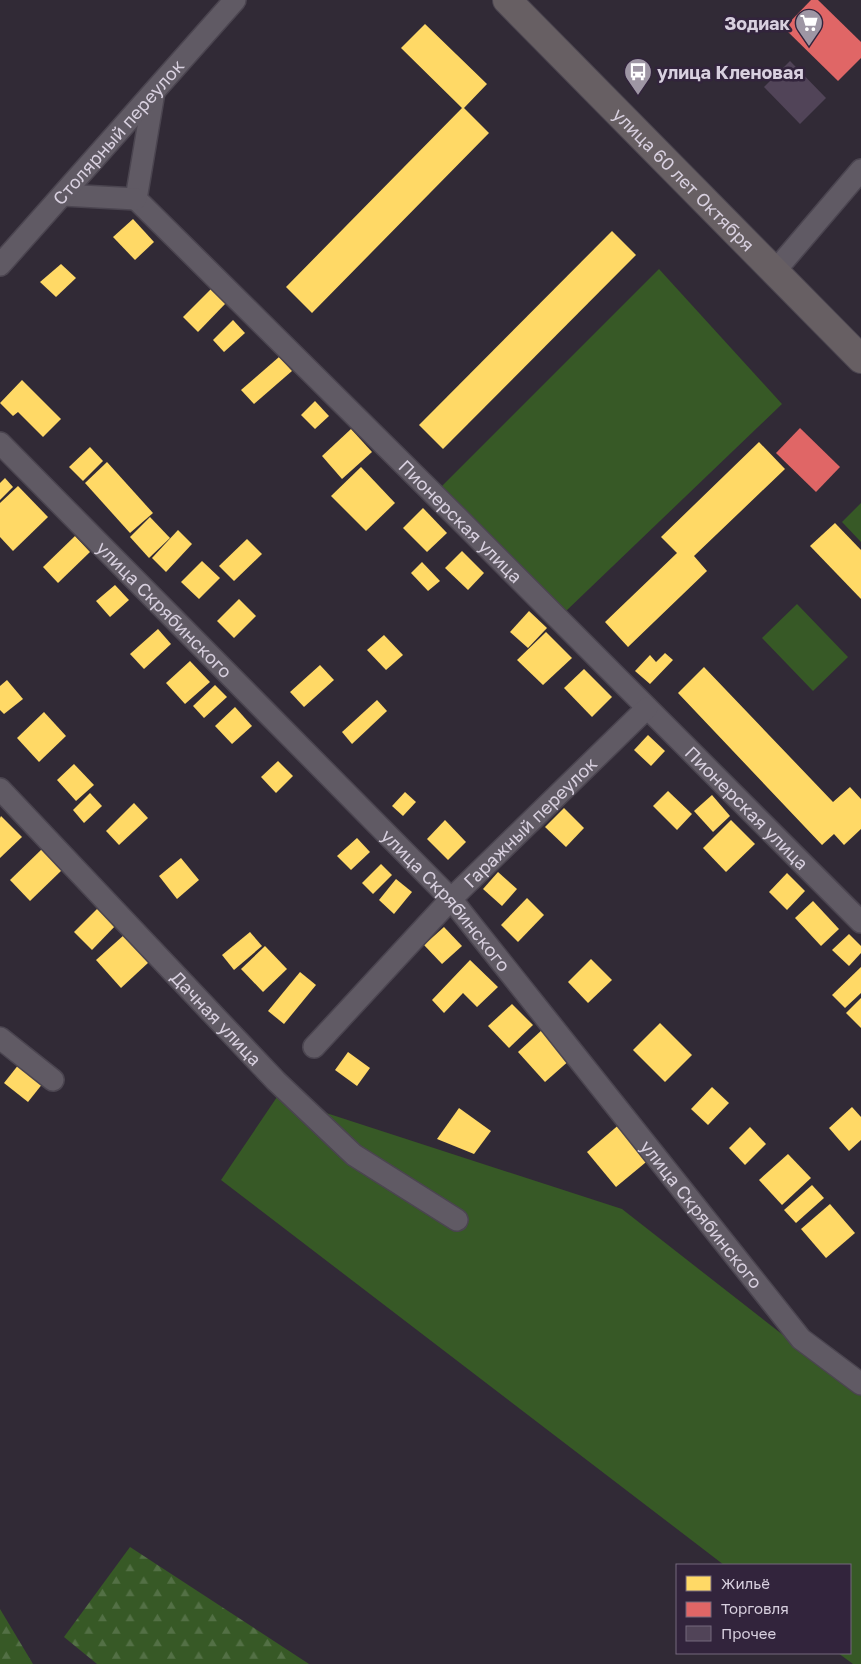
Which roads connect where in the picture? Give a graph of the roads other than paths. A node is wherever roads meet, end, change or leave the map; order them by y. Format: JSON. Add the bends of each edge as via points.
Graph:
{"nodes":[{"id":1,"x":235,"y":0,"type":"edge"},
{"id":2,"x":507,"y":0,"type":"edge"},
{"id":3,"x":154,"y":92,"type":"junction"},
{"id":4,"x":861,"y":170,"type":"edge"},
{"id":5,"x":63,"y":195,"type":"junction"},
{"id":6,"x":136,"y":199,"type":"junction"},
{"id":7,"x":0,"y":265,"type":"edge"},
{"id":8,"x":775,"y":271,"type":"junction"},
{"id":9,"x":861,"y":359,"type":"edge"},
{"id":10,"x":0,"y":442,"type":"edge"},
{"id":11,"x":647,"y":708,"type":"junction"},
{"id":12,"x":0,"y":790,"type":"edge"},
{"id":13,"x":451,"y":899,"type":"junction"},
{"id":14,"x":861,"y":922,"type":"edge"},
{"id":15,"x":0,"y":1038,"type":"edge"},
{"id":16,"x":314,"y":1047,"type":"dead end"},
{"id":17,"x":53,"y":1080,"type":"dead end"},
{"id":18,"x":457,"y":1220,"type":"dead end"},
{"id":19,"x":861,"y":1384,"type":"edge"}],
"edges":[{"from":1,"to":3,"type":"street","name":"Столярный переулок"},
{"from":2,"to":8,"type":"main road","name":"улица 60 лет Октября"},
{"from":3,"to":5,"type":"street","name":"Столярный переулок"},
{"from":3,"to":6,"type":"street"},
{"from":4,"to":8,"type":"street"},
{"from":5,"to":6,"type":"street"},
{"from":5,"to":7,"type":"street","name":"Столярный переулок"},
{"from":6,"to":11,"type":"street","name":"Пионерская улица"},
{"from":8,"to":9,"type":"main road","name":"улица 60 лет Октября"},
{"from":10,"to":13,"type":"street","name":"улица Скрябинского"},
{"from":11,"to":13,"type":"street","name":"Гаражный переулок"},
{"from":11,"to":14,"type":"street","name":"Пионерская улица"},
{"from":12,"to":18,"type":"street","name":"Дачная улица","via":[[276,1081],[354,1155]]},
{"from":13,"to":16,"type":"street","name":"Гаражный переулок"},
{"from":13,"to":19,"type":"street","name":"улица Скрябинского","via":[[801,1338]]},
{"from":15,"to":17,"type":"street"}]}
